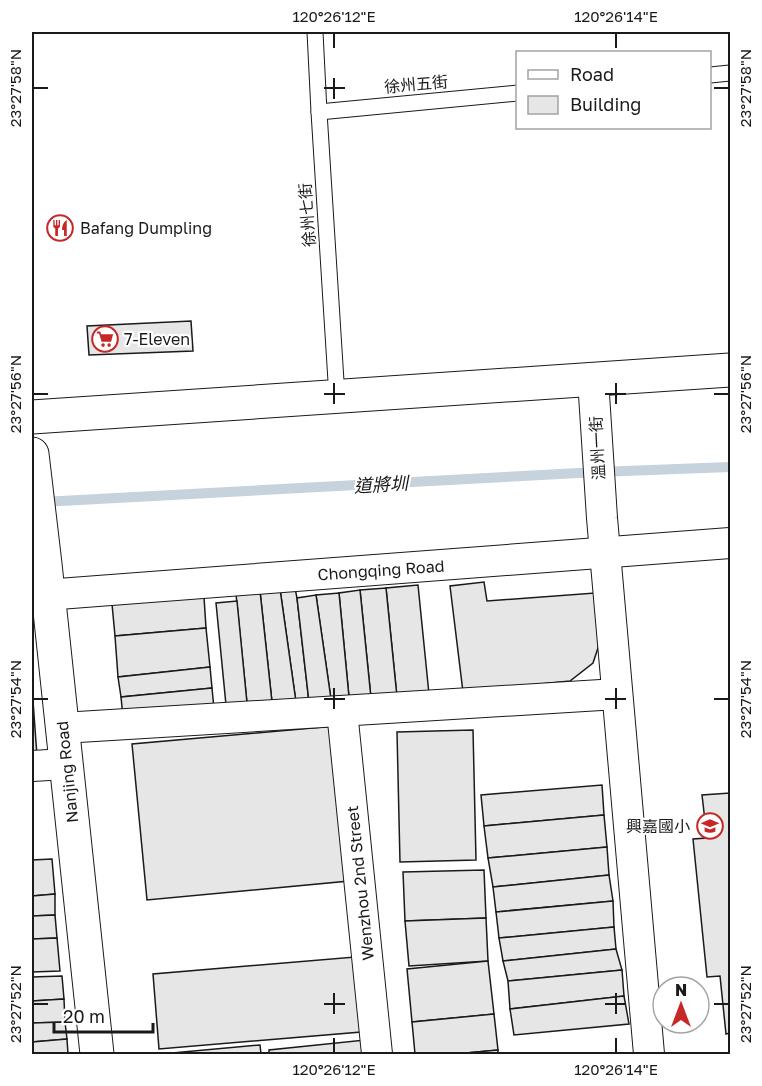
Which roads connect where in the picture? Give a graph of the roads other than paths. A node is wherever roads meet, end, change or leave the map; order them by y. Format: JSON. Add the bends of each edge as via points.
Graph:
{"nodes":[{"id":1,"x":315,"y":32,"type":"edge"},
{"id":2,"x":730,"y":73,"type":"edge"},
{"id":3,"x":711,"y":75,"type":"edge"},
{"id":4,"x":516,"y":93,"type":"edge"},
{"id":5,"x":319,"y":112,"type":"junction"},
{"id":6,"x":730,"y":370,"type":"edge"},
{"id":7,"x":594,"y":379,"type":"junction"},
{"id":8,"x":337,"y":397,"type":"junction"},
{"id":9,"x":32,"y":417,"type":"edge"},
{"id":10,"x":32,"y":459,"type":"edge"},
{"id":11,"x":730,"y":543,"type":"edge"},
{"id":12,"x":605,"y":553,"type":"junction"},
{"id":13,"x":42,"y":585,"type":"edge"},
{"id":14,"x":617,"y":694,"type":"junction"},
{"id":15,"x":342,"y":711,"type":"junction"},
{"id":16,"x":62,"y":728,"type":"junction"},
{"id":17,"x":66,"y":764,"type":"junction"},
{"id":18,"x":32,"y":766,"type":"edge"},
{"id":19,"x":97,"y":1054,"type":"edge"},
{"id":20,"x":377,"y":1054,"type":"edge"},
{"id":21,"x":649,"y":1054,"type":"edge"}],
"edges":[{"from":1,"to":5,"type":"lane","name":"徐州七街"},
{"from":2,"to":3,"type":"lane"},
{"from":4,"to":5,"type":"lane","name":"徐州五街"},
{"from":5,"to":8,"type":"lane","name":"徐州七街"},
{"from":6,"to":7,"type":"street"},
{"from":7,"to":8,"type":"street"},
{"from":7,"to":12,"type":"street","name":"溫州一街"},
{"from":8,"to":9,"type":"street"},
{"from":10,"to":13,"type":"street","name":"Nanjing Road"},
{"from":11,"to":12,"type":"street","name":"Chongqing Road"},
{"from":12,"to":13,"type":"street","name":"Chongqing Road"},
{"from":12,"to":14,"type":"street","name":"溫州一街"},
{"from":13,"to":16,"type":"street","name":"Nanjing Road"},
{"from":14,"to":15,"type":"street"},
{"from":14,"to":21,"type":"street","name":"溫州一街"},
{"from":15,"to":16,"type":"street"},
{"from":15,"to":20,"type":"street","name":"Wenzhou 2nd Street"},
{"from":16,"to":17,"type":"street","name":"Nanjing Road"},
{"from":17,"to":18,"type":"street"},
{"from":17,"to":19,"type":"street","name":"Nanjing Road"}]}
